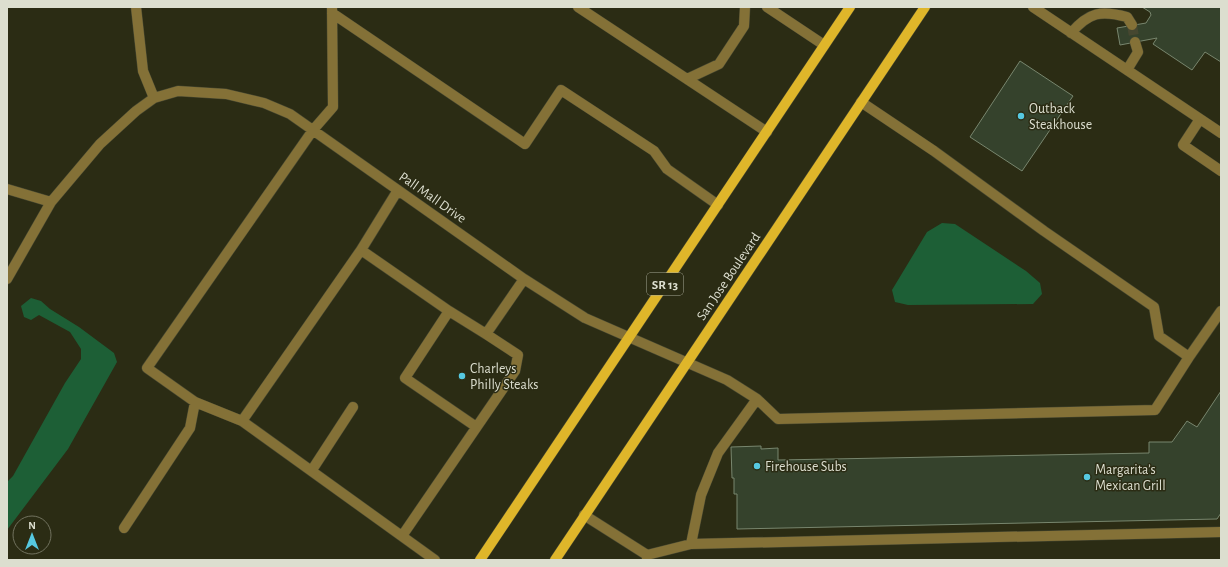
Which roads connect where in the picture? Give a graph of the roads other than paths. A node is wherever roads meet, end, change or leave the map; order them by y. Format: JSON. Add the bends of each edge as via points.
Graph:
{"nodes":[{"id":1,"x":136,"y":7,"type":"edge"},
{"id":2,"x":745,"y":7,"type":"edge"},
{"id":3,"x":767,"y":7,"type":"edge"},
{"id":4,"x":850,"y":7,"type":"edge"},
{"id":5,"x":925,"y":7,"type":"edge"},
{"id":6,"x":1033,"y":7,"type":"edge"},
{"id":7,"x":580,"y":8,"type":"edge"},
{"id":8,"x":332,"y":10,"type":"edge"},
{"id":9,"x":1132,"y":25,"type":"tunnel mouth"},
{"id":10,"x":1071,"y":33,"type":"junction"},
{"id":11,"x":1136,"y":42,"type":"tunnel mouth"},
{"id":12,"x":824,"y":45,"type":"junction"},
{"id":13,"x":1127,"y":70,"type":"junction"},
{"id":14,"x":687,"y":79,"type":"junction"},
{"id":15,"x":154,"y":98,"type":"junction"},
{"id":16,"x":861,"y":102,"type":"junction"},
{"id":17,"x":1200,"y":119,"type":"junction"},
{"id":18,"x":313,"y":130,"type":"junction"},
{"id":19,"x":767,"y":132,"type":"junction"},
{"id":20,"x":1221,"y":133,"type":"edge"},
{"id":21,"x":1221,"y":171,"type":"edge"},
{"id":22,"x":7,"y":189,"type":"edge"},
{"id":23,"x":398,"y":190,"type":"junction"},
{"id":24,"x":51,"y":202,"type":"junction"},
{"id":25,"x":718,"y":205,"type":"junction"},
{"id":26,"x":361,"y":250,"type":"junction"},
{"id":27,"x":524,"y":278,"type":"junction"},
{"id":28,"x":7,"y":279,"type":"edge"},
{"id":29,"x":449,"y":311,"type":"junction"},
{"id":30,"x":1221,"y":311,"type":"edge"},
{"id":31,"x":486,"y":334,"type":"junction"},
{"id":32,"x":630,"y":337,"type":"junction"},
{"id":33,"x":1189,"y":357,"type":"junction"},
{"id":34,"x":687,"y":363,"type":"junction"},
{"id":35,"x":757,"y":399,"type":"junction"},
{"id":36,"x":196,"y":402,"type":"junction"},
{"id":37,"x":352,"y":407,"type":"dead end"},
{"id":38,"x":242,"y":421,"type":"junction"},
{"id":39,"x":475,"y":426,"type":"junction"},
{"id":40,"x":312,"y":470,"type":"junction"},
{"id":41,"x":584,"y":515,"type":"junction"},
{"id":42,"x":124,"y":528,"type":"dead end"},
{"id":43,"x":1221,"y":532,"type":"edge"},
{"id":44,"x":402,"y":536,"type":"junction"},
{"id":45,"x":691,"y":544,"type":"junction"},
{"id":46,"x":647,"y":557,"type":"edge"},
{"id":47,"x":435,"y":560,"type":"edge"},
{"id":48,"x":480,"y":560,"type":"edge"},
{"id":49,"x":555,"y":560,"type":"edge"}],
"edges":[{"from":1,"to":15,"type":"street","via":[[143,71]]},
{"from":2,"to":14,"type":"street","via":[[744,26],[719,64]]},
{"from":3,"to":12,"type":"street"},
{"from":4,"to":12,"type":"main road","number":"SR 13"},
{"from":5,"to":16,"type":"main road","name":"San Jose Boulevard"},
{"from":6,"to":10,"type":"street"},
{"from":7,"to":14,"type":"street"},
{"from":8,"to":18,"type":"street","via":[[333,107]]},
{"from":8,"to":25,"type":"street","via":[[525,144],[561,90],[654,151],[667,169]]},
{"from":9,"to":10,"type":"street","via":[[1127,17],[1108,12],[1081,22]]},
{"from":10,"to":13,"type":"street"},
{"from":11,"to":13,"type":"street","via":[[1138,52]]},
{"from":12,"to":19,"type":"main road","number":"SR 13"},
{"from":13,"to":17,"type":"street"},
{"from":14,"to":19,"type":"street"},
{"from":15,"to":18,"type":"street","name":"Pall Mall Drive","via":[[178,91],[226,94],[264,103],[290,114]]},
{"from":15,"to":24,"type":"street","name":"Pall Mall Drive","via":[[100,144]]},
{"from":16,"to":33,"type":"street","via":[[1154,306],[1158,336]]},
{"from":16,"to":34,"type":"main road","name":"San Jose Boulevard"},
{"from":17,"to":20,"type":"street"},
{"from":17,"to":21,"type":"street","via":[[1183,145]]},
{"from":18,"to":23,"type":"street","name":"Pall Mall Drive"},
{"from":18,"to":36,"type":"street","via":[[147,368]]},
{"from":19,"to":25,"type":"main road","number":"SR 13"},
{"from":22,"to":24,"type":"street"},
{"from":23,"to":26,"type":"street"},
{"from":23,"to":27,"type":"street","name":"Pall Mall Drive"},
{"from":24,"to":28,"type":"street","name":"Pall Mall Drive"},
{"from":25,"to":32,"type":"main road","number":"SR 13"},
{"from":26,"to":29,"type":"street"},
{"from":26,"to":38,"type":"street"},
{"from":27,"to":31,"type":"street"},
{"from":27,"to":32,"type":"street","name":"Pall Mall Drive","via":[[585,318]]},
{"from":29,"to":31,"type":"street"},
{"from":29,"to":39,"type":"street","via":[[405,378]]},
{"from":30,"to":33,"type":"street"},
{"from":31,"to":39,"type":"street","via":[[518,355],[515,370]]},
{"from":32,"to":34,"type":"street","name":"Pall Mall Drive"},
{"from":32,"to":48,"type":"main road","number":"SR 13"},
{"from":33,"to":35,"type":"street","name":"Pall Mall Drive","via":[[1155,410],[778,420]]},
{"from":34,"to":35,"type":"street","name":"Pall Mall Drive","via":[[727,380]]},
{"from":34,"to":41,"type":"main road","name":"San Jose Boulevard"},
{"from":35,"to":45,"type":"street","via":[[718,453],[701,495]]},
{"from":36,"to":38,"type":"street"},
{"from":36,"to":42,"type":"street","via":[[190,428]]},
{"from":37,"to":40,"type":"street"},
{"from":38,"to":40,"type":"street"},
{"from":39,"to":44,"type":"street"},
{"from":40,"to":44,"type":"street"},
{"from":41,"to":46,"type":"street"},
{"from":41,"to":49,"type":"main road","name":"San Jose Boulevard"},
{"from":43,"to":45,"type":"street"},
{"from":44,"to":47,"type":"street"},
{"from":45,"to":46,"type":"street"}]}
